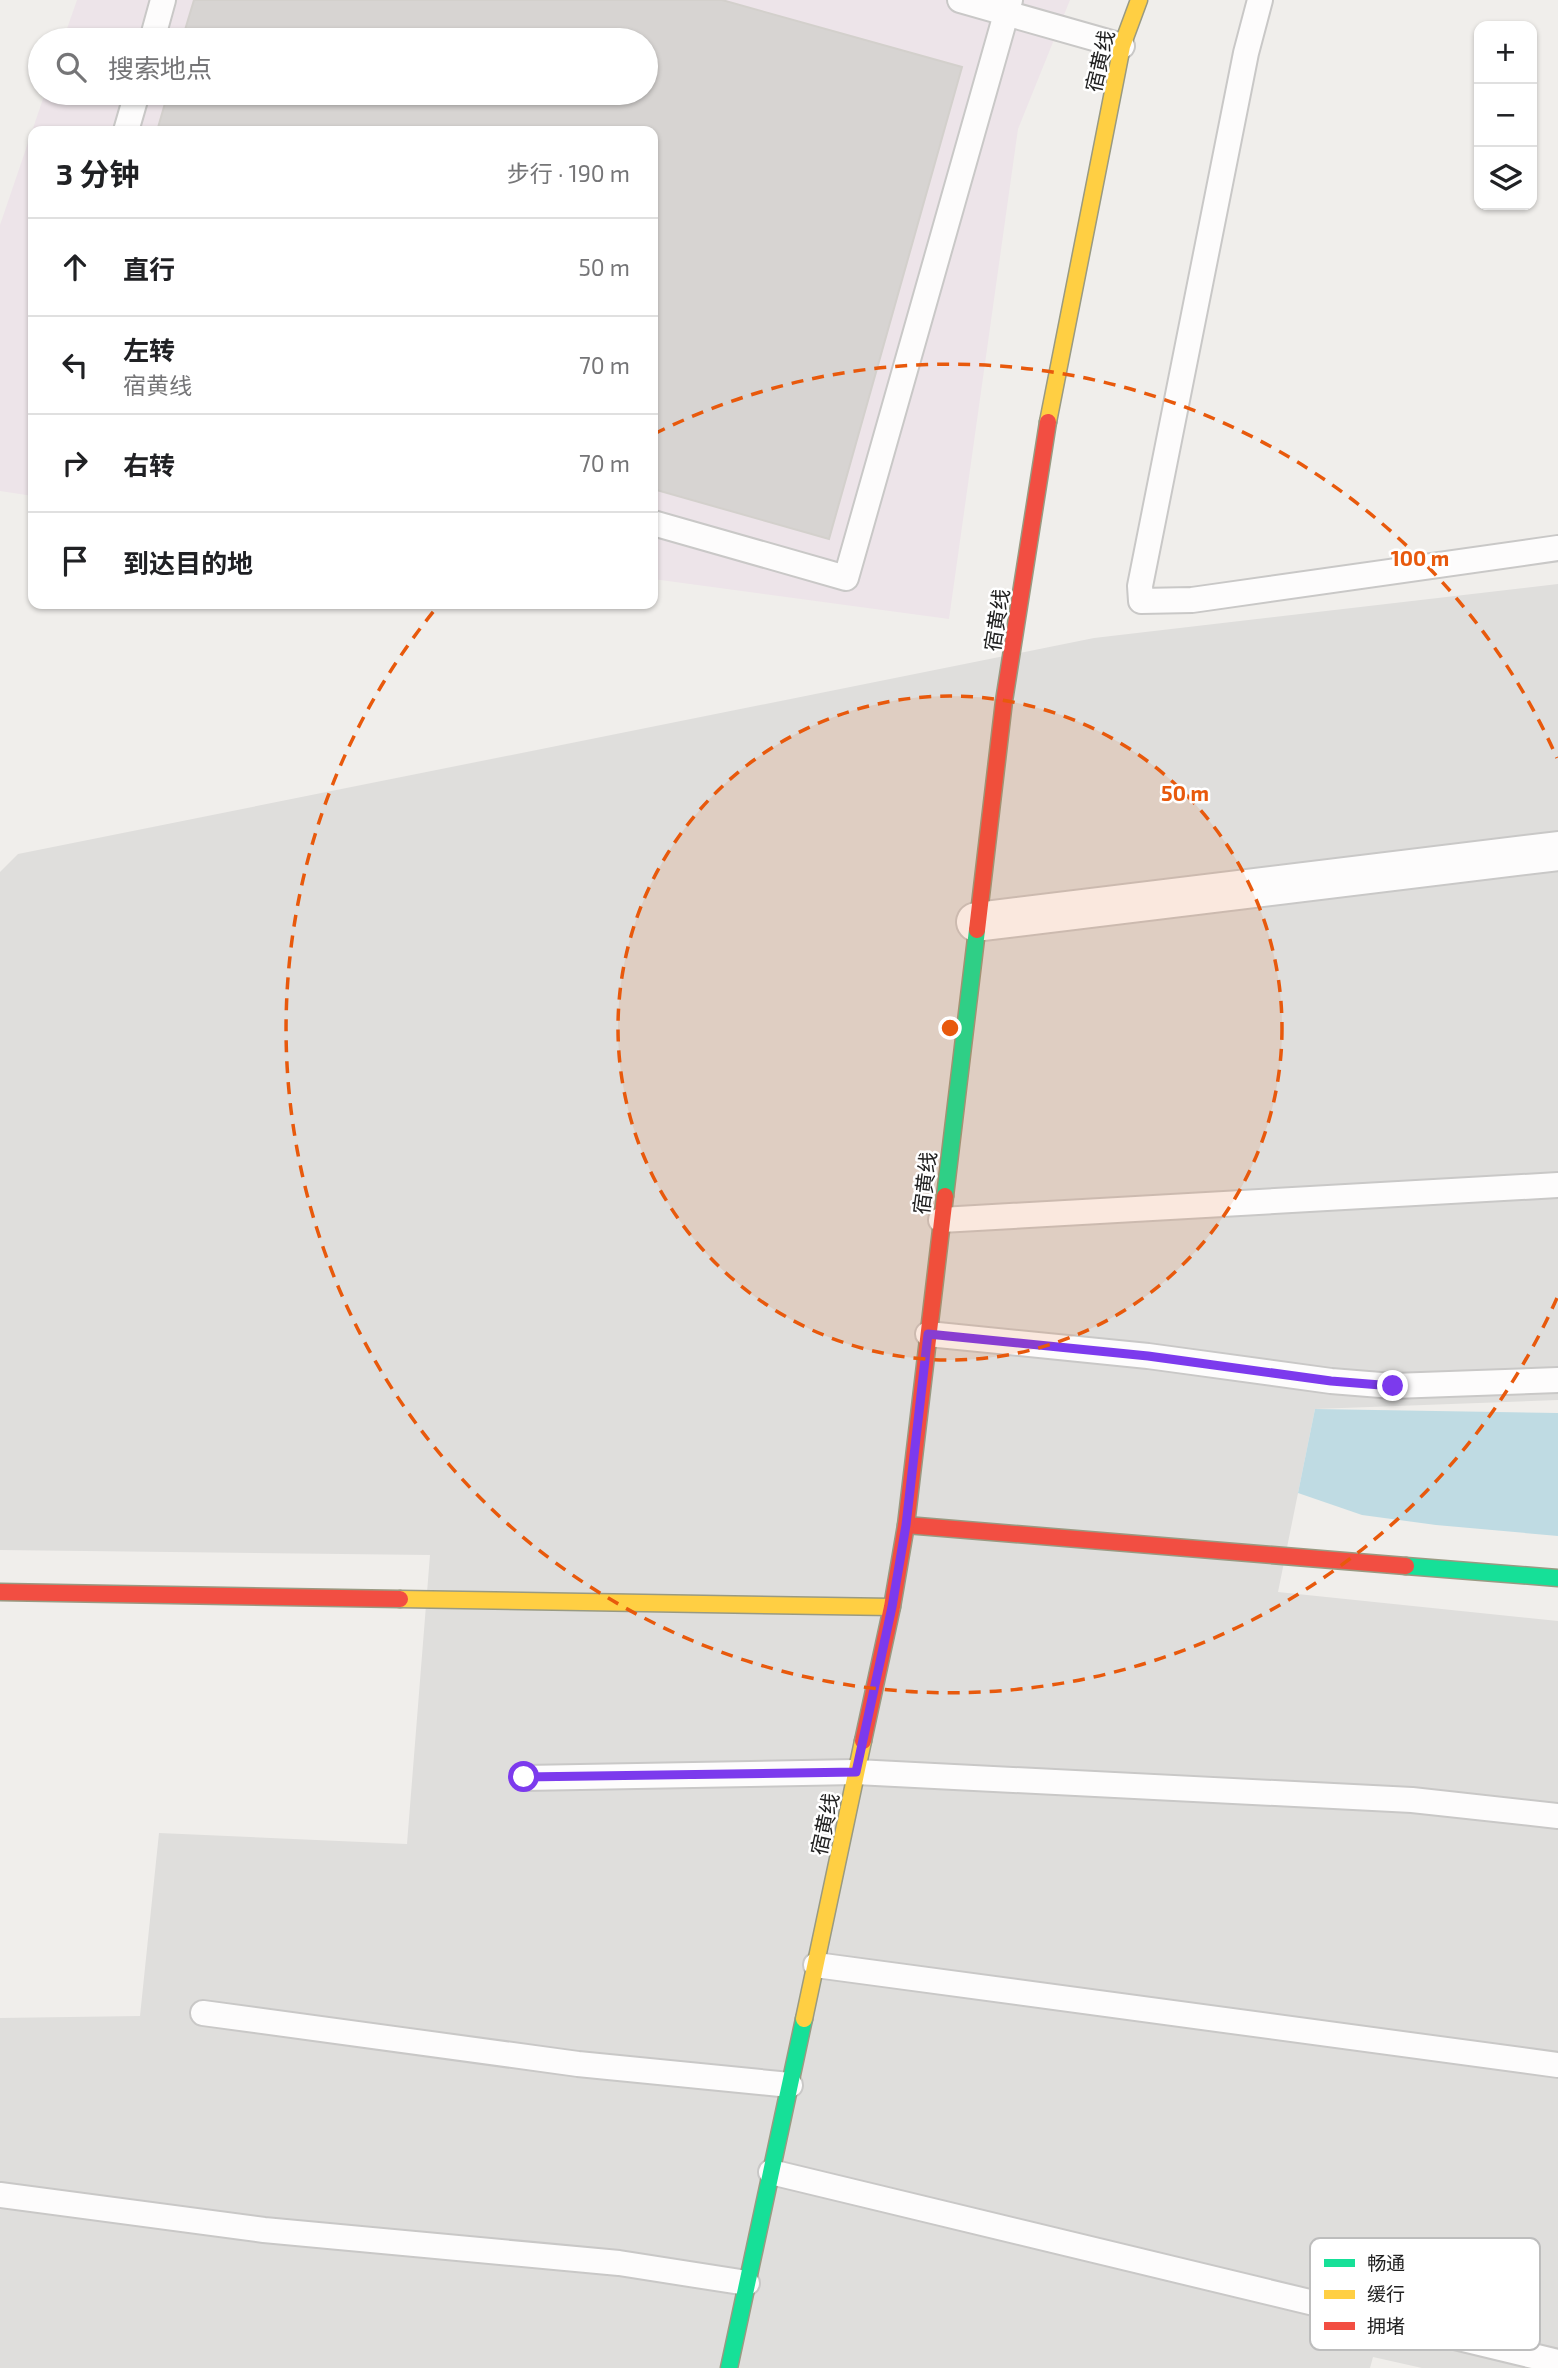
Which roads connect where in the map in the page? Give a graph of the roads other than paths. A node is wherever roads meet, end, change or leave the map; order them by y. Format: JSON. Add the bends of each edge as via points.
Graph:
{"nodes":[{"id":1,"x":163,"y":0,"type":"edge"},
{"id":2,"x":960,"y":0,"type":"edge"},
{"id":3,"x":1139,"y":0,"type":"edge"},
{"id":4,"x":1260,"y":0,"type":"edge"},
{"id":5,"x":1008,"y":6,"type":"edge"},
{"id":6,"x":155,"y":28,"type":"edge"},
{"id":7,"x":1122,"y":46,"type":"junction"},
{"id":8,"x":134,"y":105,"type":"edge"},
{"id":9,"x":127,"y":126,"type":"edge"},
{"id":10,"x":658,"y":524,"type":"edge"},
{"id":11,"x":1558,"y":548,"type":"edge"},
{"id":12,"x":1558,"y":851,"type":"edge"},
{"id":13,"x":976,"y":922,"type":"junction"},
{"id":14,"x":1558,"y":1185,"type":"edge"},
{"id":15,"x":941,"y":1220,"type":"junction"},
{"id":16,"x":928,"y":1334,"type":"junction"},
{"id":17,"x":1558,"y":1380,"type":"edge"},
{"id":18,"x":906,"y":1525,"type":"junction"},
{"id":19,"x":1558,"y":1578,"type":"edge"},
{"id":20,"x":0,"y":1592,"type":"edge"},
{"id":21,"x":892,"y":1607,"type":"junction"},
{"id":22,"x":856,"y":1772,"type":"junction"},
{"id":23,"x":524,"y":1777,"type":"dead end"},
{"id":24,"x":1558,"y":1816,"type":"edge"},
{"id":25,"x":816,"y":1965,"type":"junction"},
{"id":26,"x":202,"y":2013,"type":"dead end"},
{"id":27,"x":1558,"y":2065,"type":"edge"},
{"id":28,"x":790,"y":2085,"type":"junction"},
{"id":29,"x":771,"y":2172,"type":"junction"},
{"id":30,"x":0,"y":2195,"type":"edge"},
{"id":31,"x":747,"y":2283,"type":"junction"},
{"id":32,"x":1310,"y":2302,"type":"edge"},
{"id":33,"x":1508,"y":2350,"type":"edge"},
{"id":34,"x":1558,"y":2362,"type":"edge"},
{"id":35,"x":729,"y":2368,"type":"edge"}],
"edges":[{"from":1,"to":6,"type":"lane"},
{"from":2,"to":5,"type":"lane"},
{"from":3,"to":7,"type":"main road","name":"宿黄线"},
{"from":4,"to":11,"type":"lane","via":[[1145,558],[1141,601],[1192,600]]},
{"from":5,"to":7,"type":"lane"},
{"from":5,"to":10,"type":"lane","via":[[846,578]]},
{"from":7,"to":13,"type":"main road","name":"宿黄线","via":[[1049,417],[1004,701]]},
{"from":8,"to":9,"type":"lane"},
{"from":12,"to":13,"type":"street"},
{"from":13,"to":15,"type":"main road","name":"宿黄线"},
{"from":14,"to":15,"type":"lane"},
{"from":15,"to":16,"type":"main road","name":"宿黄线"},
{"from":16,"to":17,"type":"lane","via":[[1393,1386]]},
{"from":16,"to":18,"type":"main road","name":"宿黄线"},
{"from":18,"to":19,"type":"main road"},
{"from":18,"to":21,"type":"main road","name":"宿黄线"},
{"from":20,"to":21,"type":"main road"},
{"from":21,"to":22,"type":"main road","name":"宿黄线"},
{"from":22,"to":23,"type":"lane"},
{"from":22,"to":24,"type":"lane","via":[[1412,1800]]},
{"from":22,"to":25,"type":"main road","name":"宿黄线"},
{"from":25,"to":27,"type":"lane"},
{"from":25,"to":28,"type":"main road","name":"宿黄线"},
{"from":26,"to":28,"type":"lane","via":[[578,2064]]},
{"from":28,"to":29,"type":"main road","name":"宿黄线"},
{"from":29,"to":31,"type":"main road","name":"宿黄线"},
{"from":29,"to":32,"type":"lane"},
{"from":30,"to":31,"type":"lane","via":[[264,2230],[619,2263]]},
{"from":31,"to":35,"type":"main road","name":"宿黄线"},
{"from":33,"to":34,"type":"lane"}]}
